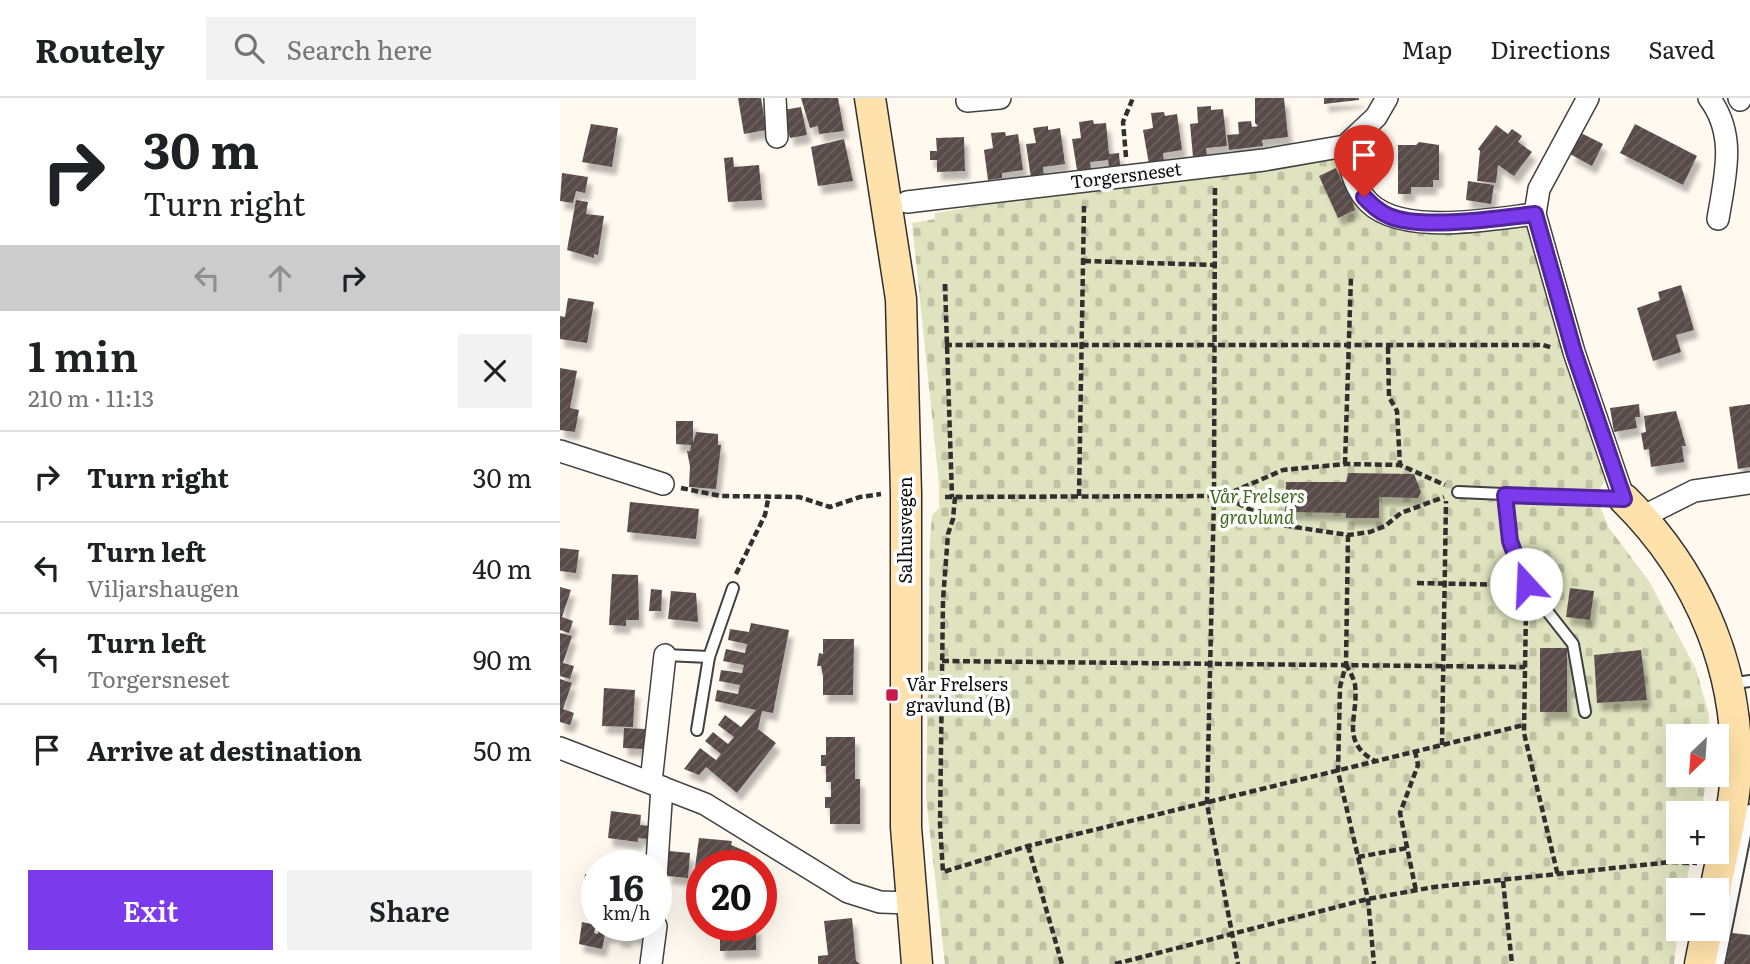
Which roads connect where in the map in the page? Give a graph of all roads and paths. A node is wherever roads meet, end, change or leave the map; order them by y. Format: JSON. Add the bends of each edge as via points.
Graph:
{"nodes":[{"id":1,"x":775,"y":98,"type":"edge"},
{"id":2,"x":870,"y":98,"type":"edge"},
{"id":3,"x":1000,"y":98,"type":"edge"},
{"id":4,"x":1133,"y":98,"type":"edge"},
{"id":5,"x":1387,"y":98,"type":"edge"},
{"id":6,"x":1588,"y":98,"type":"edge"},
{"id":7,"x":1709,"y":98,"type":"edge"},
{"id":8,"x":967,"y":101,"type":"dead end"},
{"id":9,"x":777,"y":136,"type":"dead end"},
{"id":10,"x":1345,"y":146,"type":"junction"},
{"id":11,"x":1128,"y":176,"type":"junction"},
{"id":12,"x":1215,"y":188,"type":"dead end"},
{"id":13,"x":907,"y":202,"type":"dead end"},
{"id":14,"x":1084,"y":206,"type":"dead end"},
{"id":15,"x":1535,"y":214,"type":"junction"},
{"id":16,"x":1718,"y":219,"type":"dead end"},
{"id":17,"x":1084,"y":261,"type":"junction"},
{"id":18,"x":1214,"y":265,"type":"junction"},
{"id":19,"x":1351,"y":276,"type":"dead end"},
{"id":20,"x":945,"y":284,"type":"dead end"},
{"id":21,"x":1083,"y":343,"type":"junction"},
{"id":22,"x":1215,"y":343,"type":"junction"},
{"id":23,"x":945,"y":345,"type":"junction"},
{"id":24,"x":1350,"y":345,"type":"junction"},
{"id":25,"x":1388,"y":346,"type":"junction"},
{"id":26,"x":1555,"y":349,"type":"dead end"},
{"id":27,"x":560,"y":451,"type":"edge"},
{"id":28,"x":1345,"y":464,"type":"junction"},
{"id":29,"x":1400,"y":465,"type":"junction"},
{"id":30,"x":1750,"y":483,"type":"edge"},
{"id":31,"x":663,"y":484,"type":"joint"},
{"id":32,"x":1458,"y":492,"type":"joint"},
{"id":33,"x":887,"y":493,"type":"dead end"},
{"id":34,"x":769,"y":495,"type":"junction"},
{"id":35,"x":1505,"y":495,"type":"junction"},
{"id":36,"x":1079,"y":496,"type":"junction"},
{"id":37,"x":1214,"y":496,"type":"junction"},
{"id":38,"x":1223,"y":496,"type":"junction"},
{"id":39,"x":945,"y":497,"type":"dead end"},
{"id":40,"x":953,"y":497,"type":"junction"},
{"id":41,"x":1633,"y":508,"type":"junction"},
{"id":42,"x":1348,"y":535,"type":"junction"},
{"id":43,"x":1417,"y":583,"type":"dead end"},
{"id":44,"x":1526,"y":584,"type":"junction"},
{"id":45,"x":1445,"y":586,"type":"junction"},
{"id":46,"x":733,"y":588,"type":"joint"},
{"id":47,"x":665,"y":655,"type":"joint"},
{"id":48,"x":709,"y":657,"type":"junction"},
{"id":49,"x":942,"y":661,"type":"junction"},
{"id":50,"x":1346,"y":664,"type":"junction"},
{"id":51,"x":1211,"y":665,"type":"junction"},
{"id":52,"x":1442,"y":666,"type":"junction"},
{"id":53,"x":1525,"y":667,"type":"junction"},
{"id":54,"x":1740,"y":682,"type":"edge"},
{"id":55,"x":1584,"y":712,"type":"dead end"},
{"id":56,"x":1524,"y":725,"type":"junction"},
{"id":57,"x":697,"y":730,"type":"dead end"},
{"id":58,"x":1441,"y":745,"type":"junction"},
{"id":59,"x":560,"y":748,"type":"edge"},
{"id":60,"x":1415,"y":751,"type":"junction"},
{"id":61,"x":1376,"y":762,"type":"junction"},
{"id":62,"x":1338,"y":772,"type":"junction"},
{"id":63,"x":657,"y":785,"type":"junction"},
{"id":64,"x":1207,"y":804,"type":"junction"},
{"id":65,"x":1750,"y":810,"type":"edge"},
{"id":66,"x":1028,"y":846,"type":"junction"},
{"id":67,"x":1407,"y":848,"type":"junction"},
{"id":68,"x":656,"y":850,"type":"edge"},
{"id":69,"x":1358,"y":857,"type":"junction"},
{"id":70,"x":1666,"y":863,"type":"edge"},
{"id":71,"x":1558,"y":876,"type":"junction"},
{"id":72,"x":1718,"y":878,"type":"edge"},
{"id":73,"x":1503,"y":881,"type":"junction"},
{"id":74,"x":1416,"y":891,"type":"junction"},
{"id":75,"x":1368,"y":899,"type":"junction"},
{"id":76,"x":911,"y":903,"type":"junction"},
{"id":77,"x":1235,"y":935,"type":"junction"},
{"id":78,"x":654,"y":941,"type":"edge"},
{"id":79,"x":1705,"y":941,"type":"edge"},
{"id":80,"x":652,"y":964,"type":"edge"},
{"id":81,"x":917,"y":964,"type":"edge"},
{"id":82,"x":1062,"y":964,"type":"edge"},
{"id":83,"x":1115,"y":964,"type":"edge"},
{"id":84,"x":1238,"y":964,"type":"edge"},
{"id":85,"x":1374,"y":964,"type":"edge"},
{"id":86,"x":1513,"y":964,"type":"edge"},
{"id":87,"x":1700,"y":964,"type":"edge"},
{"id":88,"x":1719,"y":964,"type":"edge"}],
"edges":[{"from":1,"to":9,"type":"street"},
{"from":2,"to":76,"type":"main road","name":"Salhusvegen","via":[[901,299],[906,827]]},
{"from":3,"to":8,"type":"street"},
{"from":4,"to":11,"type":"path","via":[[1123,122]]},
{"from":5,"to":10,"type":"street","via":[[1376,117]]},
{"from":6,"to":15,"type":"street","via":[[1539,189]]},
{"from":7,"to":16,"type":"street","via":[[1724,125],[1728,144]]},
{"from":10,"to":11,"type":"street","name":"Torgersneset"},
{"from":10,"to":15,"type":"street","via":[[1364,197],[1392,218],[1482,220]]},
{"from":11,"to":13,"type":"street","name":"Torgersneset"},
{"from":12,"to":18,"type":"path"},
{"from":14,"to":17,"type":"path"},
{"from":15,"to":41,"type":"street","via":[[1574,352]]},
{"from":17,"to":18,"type":"path"},
{"from":17,"to":21,"type":"path"},
{"from":18,"to":22,"type":"path"},
{"from":19,"to":24,"type":"path"},
{"from":20,"to":23,"type":"path"},
{"from":21,"to":22,"type":"path"},
{"from":21,"to":23,"type":"path"},
{"from":21,"to":36,"type":"path"},
{"from":22,"to":24,"type":"path"},
{"from":22,"to":37,"type":"path"},
{"from":23,"to":40,"type":"path"},
{"from":24,"to":25,"type":"path"},
{"from":24,"to":28,"type":"path"},
{"from":25,"to":26,"type":"path","via":[[1543,345]]},
{"from":25,"to":29,"type":"path","via":[[1389,397],[1397,411]]},
{"from":27,"to":31,"type":"street"},
{"from":28,"to":29,"type":"path"},
{"from":28,"to":38,"type":"path","via":[[1283,470]]},
{"from":29,"to":32,"type":"path"},
{"from":30,"to":41,"type":"street","via":[[1694,491]]},
{"from":31,"to":34,"type":"path","via":[[721,496]]},
{"from":32,"to":35,"type":"lane"},
{"from":33,"to":34,"type":"path","via":[[830,507],[799,497]]},
{"from":34,"to":46,"type":"path"},
{"from":35,"to":41,"type":"lane"},
{"from":35,"to":44,"type":"lane","via":[[1510,541]]},
{"from":36,"to":37,"type":"path"},
{"from":36,"to":40,"type":"path"},
{"from":37,"to":38,"type":"path"},
{"from":37,"to":51,"type":"path"},
{"from":38,"to":42,"type":"path","via":[[1281,526]]},
{"from":39,"to":40,"type":"path"},
{"from":40,"to":49,"type":"path"},
{"from":41,"to":54,"type":"main road","via":[[1682,572],[1724,661]]},
{"from":42,"to":45,"type":"path","via":[[1370,532],[1401,513],[1446,496]]},
{"from":42,"to":50,"type":"path"},
{"from":43,"to":45,"type":"path"},
{"from":44,"to":45,"type":"path"},
{"from":44,"to":53,"type":"path"},
{"from":44,"to":55,"type":"lane","via":[[1573,644]]},
{"from":45,"to":52,"type":"path"},
{"from":46,"to":48,"type":"lane"},
{"from":47,"to":48,"type":"lane"},
{"from":47,"to":63,"type":"street"},
{"from":48,"to":57,"type":"lane"},
{"from":49,"to":51,"type":"path"},
{"from":49,"to":66,"type":"path","via":[[943,872]]},
{"from":50,"to":51,"type":"path"},
{"from":50,"to":52,"type":"path"},
{"from":50,"to":61,"type":"path","via":[[1355,683],[1356,746]]},
{"from":50,"to":62,"type":"path","via":[[1340,687]]},
{"from":51,"to":64,"type":"path"},
{"from":52,"to":53,"type":"path"},
{"from":52,"to":58,"type":"path"},
{"from":53,"to":56,"type":"path"},
{"from":54,"to":72,"type":"main road","via":[[1735,788]]},
{"from":56,"to":58,"type":"path"},
{"from":56,"to":71,"type":"path"},
{"from":58,"to":60,"type":"path"},
{"from":59,"to":63,"type":"street"},
{"from":60,"to":61,"type":"path"},
{"from":60,"to":67,"type":"path","via":[[1418,765],[1400,813]]},
{"from":61,"to":62,"type":"path"},
{"from":62,"to":64,"type":"path"},
{"from":62,"to":69,"type":"path"},
{"from":63,"to":68,"type":"street"},
{"from":63,"to":76,"type":"street","via":[[705,804],[848,892]]},
{"from":64,"to":66,"type":"path"},
{"from":64,"to":77,"type":"path"},
{"from":65,"to":88,"type":"lane"},
{"from":66,"to":82,"type":"path"},
{"from":67,"to":69,"type":"path"},
{"from":67,"to":74,"type":"path"},
{"from":69,"to":75,"type":"path"},
{"from":70,"to":71,"type":"path"},
{"from":71,"to":73,"type":"path"},
{"from":73,"to":74,"type":"path"},
{"from":73,"to":86,"type":"path"},
{"from":74,"to":75,"type":"path"},
{"from":75,"to":77,"type":"path"},
{"from":75,"to":85,"type":"path"},
{"from":76,"to":81,"type":"main road","name":"Salhusvegen"},
{"from":77,"to":83,"type":"path"},
{"from":77,"to":84,"type":"path"},
{"from":78,"to":80,"type":"street"},
{"from":79,"to":87,"type":"main road"}]}
